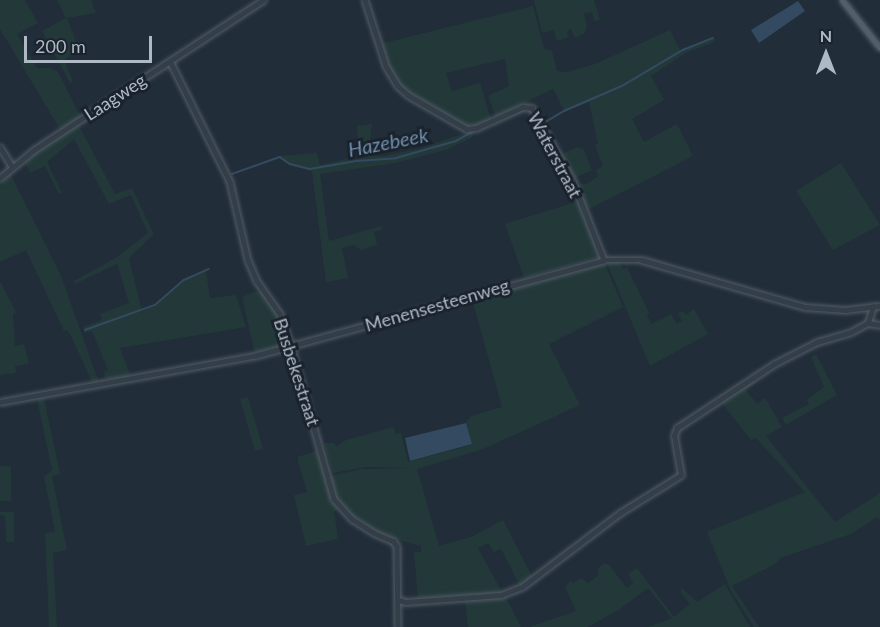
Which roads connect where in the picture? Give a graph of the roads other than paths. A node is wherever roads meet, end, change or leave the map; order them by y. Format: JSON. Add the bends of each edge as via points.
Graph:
{"nodes":[{"id":1,"x":263,"y":0,"type":"edge"},
{"id":2,"x":365,"y":0,"type":"edge"},
{"id":3,"x":842,"y":0,"type":"edge"},
{"id":4,"x":880,"y":48,"type":"edge"},
{"id":5,"x":170,"y":61,"type":"junction"},
{"id":6,"x":0,"y":147,"type":"edge"},
{"id":7,"x":12,"y":166,"type":"junction"},
{"id":8,"x":0,"y":178,"type":"edge"},
{"id":9,"x":604,"y":260,"type":"junction"},
{"id":10,"x":880,"y":306,"type":"edge"},
{"id":11,"x":873,"y":308,"type":"junction"},
{"id":12,"x":868,"y":323,"type":"junction"},
{"id":13,"x":880,"y":325,"type":"edge"},
{"id":14,"x":291,"y":346,"type":"junction"},
{"id":15,"x":0,"y":402,"type":"edge"},
{"id":16,"x":399,"y":600,"type":"junction"},
{"id":17,"x":398,"y":627,"type":"edge"}],
"edges":[{"from":1,"to":5,"type":"street","name":"Laagweg"},
{"from":2,"to":9,"type":"street","name":"Waterstraat","via":[[386,66],[408,95],[467,129],[526,106],[532,108],[573,181]]},
{"from":3,"to":4,"type":"main road"},
{"from":5,"to":7,"type":"street","name":"Laagweg"},
{"from":5,"to":14,"type":"street","name":"Busbekestraat","via":[[230,182],[248,260],[280,314]]},
{"from":6,"to":7,"type":"street"},
{"from":7,"to":8,"type":"street","name":"Laagweg"},
{"from":9,"to":11,"type":"street","name":"Menensesteenweg","via":[[642,261],[805,307]]},
{"from":9,"to":14,"type":"street","name":"Menensesteenweg"},
{"from":10,"to":11,"type":"street","name":"Menensesteenweg"},
{"from":11,"to":12,"type":"street"},
{"from":12,"to":13,"type":"street"},
{"from":12,"to":16,"type":"street","via":[[774,364],[677,428],[674,436],[679,476],[620,513],[522,587],[501,595]]},
{"from":14,"to":15,"type":"street","name":"Menensesteenweg","via":[[220,364]]},
{"from":14,"to":16,"type":"street","name":"Busbekestraat","via":[[334,499],[352,519],[393,541],[398,551]]},
{"from":16,"to":17,"type":"street","name":"Busbekestraat"}]}
